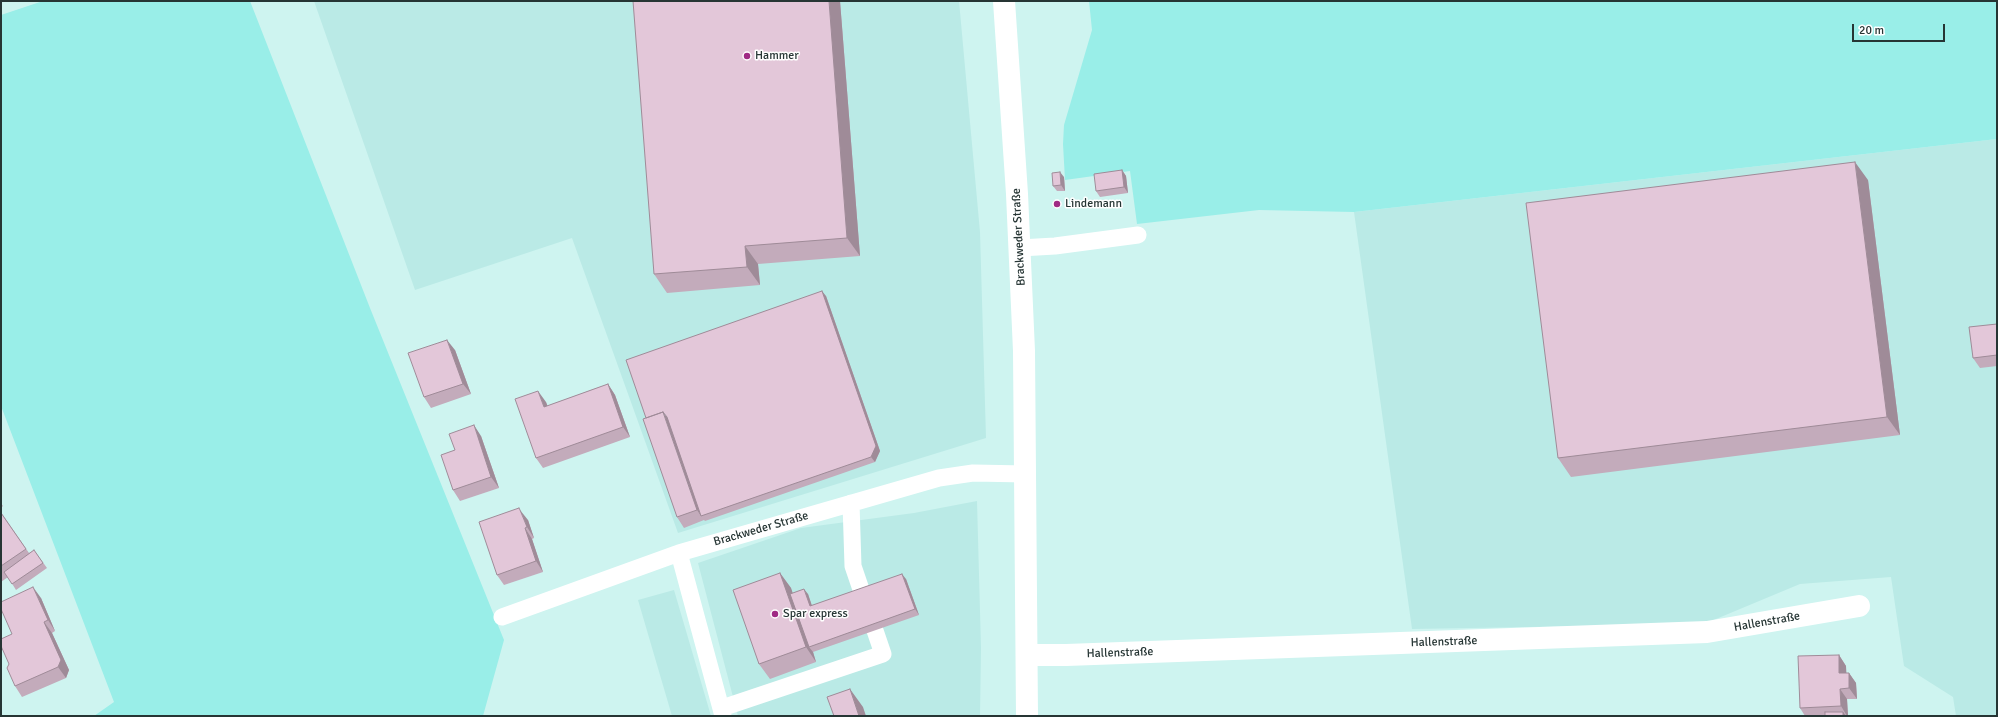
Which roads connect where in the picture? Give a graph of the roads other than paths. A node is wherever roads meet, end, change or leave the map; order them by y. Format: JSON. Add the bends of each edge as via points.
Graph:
{"nodes":[{"id":1,"x":1004,"y":1,"type":"edge"},
{"id":2,"x":1138,"y":235,"type":"dead end"},
{"id":3,"x":1020,"y":248,"type":"junction"},
{"id":4,"x":1026,"y":474,"type":"junction"},
{"id":5,"x":851,"y":503,"type":"junction"},
{"id":6,"x":679,"y":553,"type":"junction"},
{"id":7,"x":1859,"y":606,"type":"dead end"},
{"id":8,"x":502,"y":617,"type":"dead end"},
{"id":9,"x":1027,"y":655,"type":"junction"},
{"id":10,"x":723,"y":712,"type":"edge"},
{"id":11,"x":1027,"y":716,"type":"edge"}],
"edges":[{"from":1,"to":3,"type":"street","name":"Brackweder Straße"},
{"from":2,"to":3,"type":"lane"},
{"from":3,"to":4,"type":"street","name":"Brackweder Straße"},
{"from":4,"to":5,"type":"lane","name":"Brackweder Straße","via":[[973,473],[938,478]]},
{"from":4,"to":9,"type":"street","name":"Brackweder Straße"},
{"from":5,"to":6,"type":"lane","name":"Brackweder Straße"},
{"from":5,"to":10,"type":"lane","via":[[853,566],[883,654]]},
{"from":6,"to":8,"type":"lane","name":"Brackweder Straße"},
{"from":6,"to":10,"type":"lane"},
{"from":7,"to":9,"type":"street","name":"Hallenstraße","via":[[1707,632]]},
{"from":9,"to":11,"type":"street","name":"Brackweder Straße"}]}
